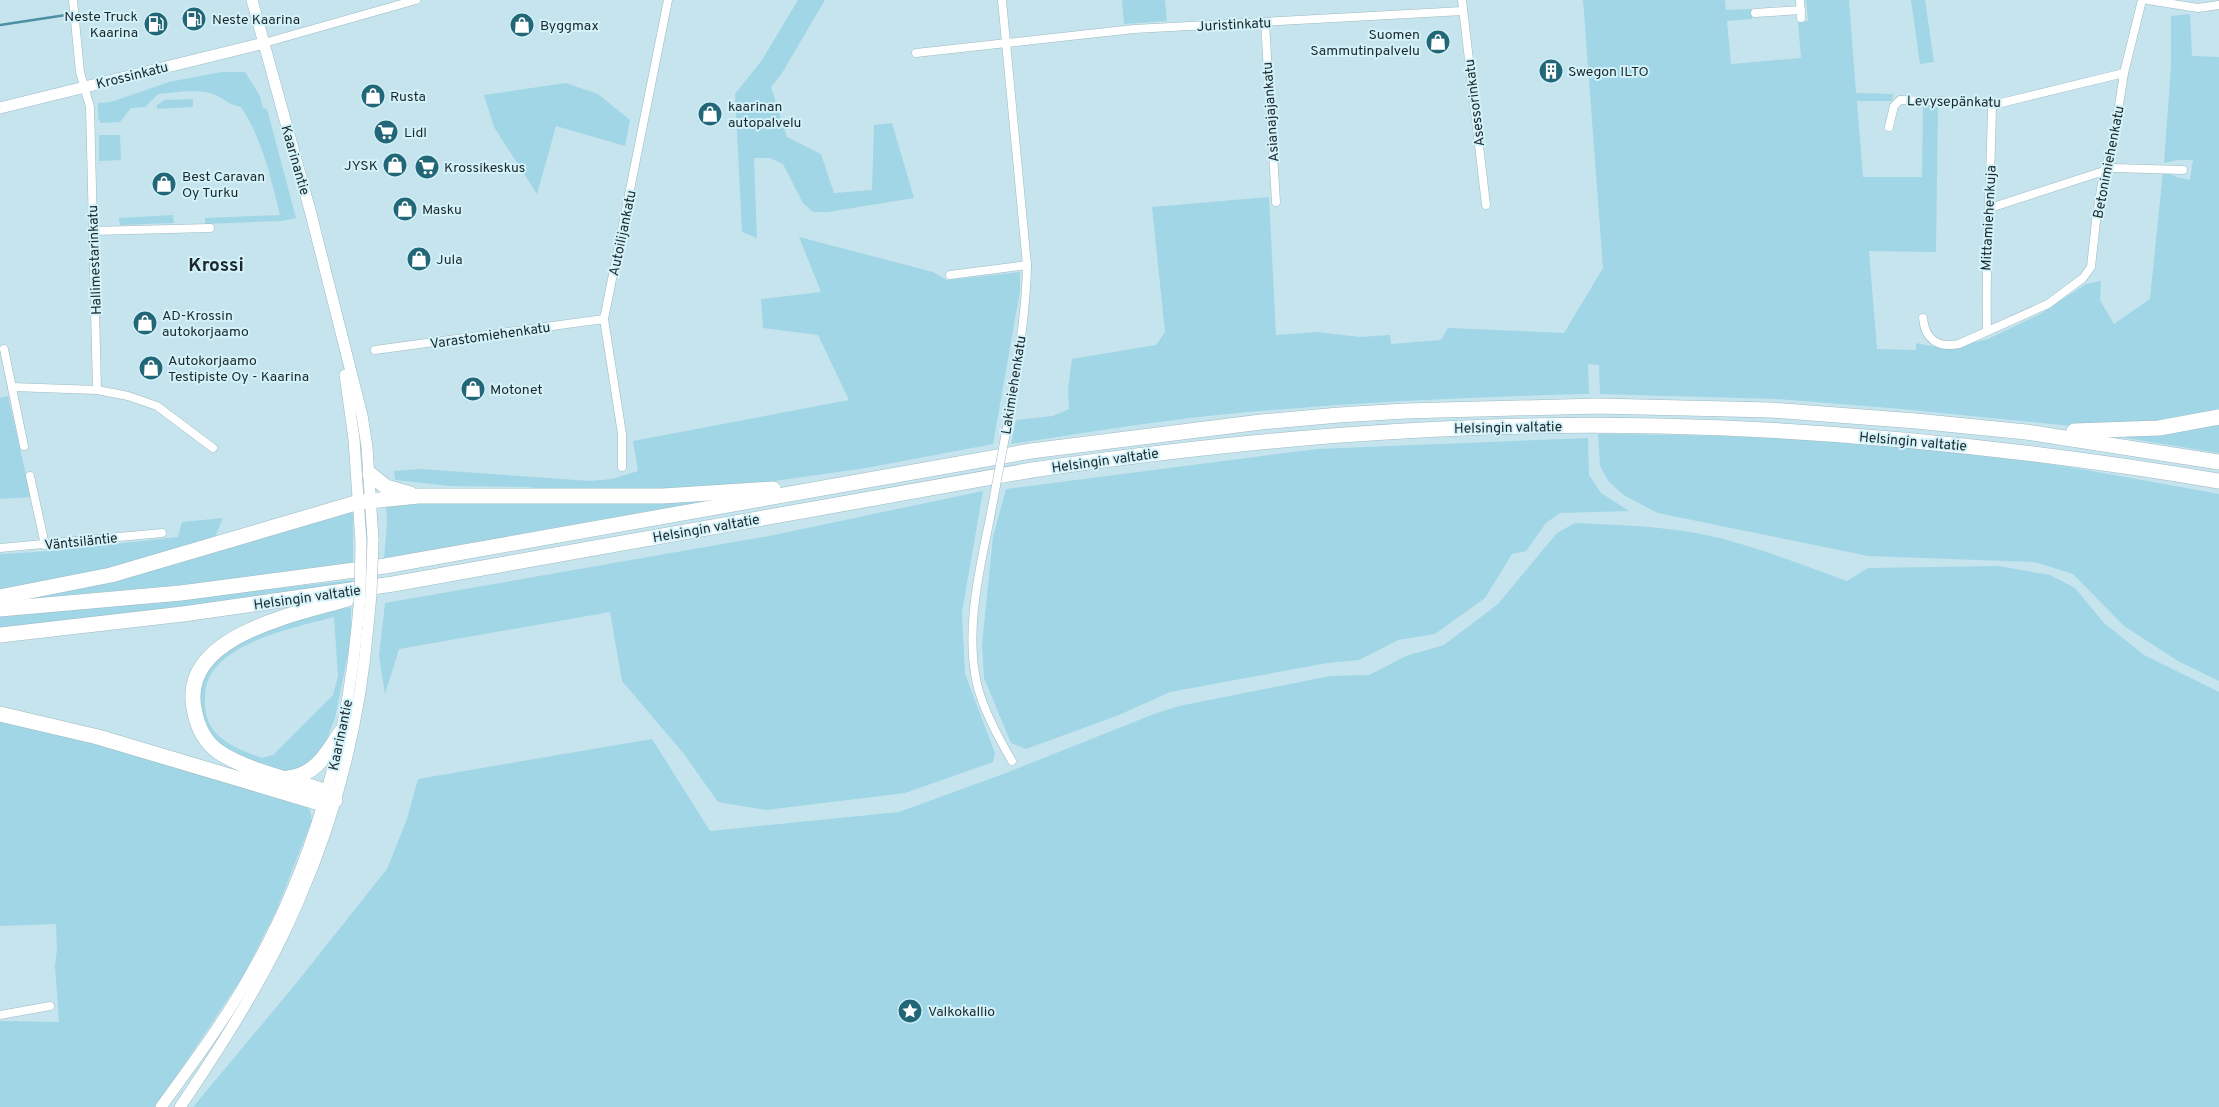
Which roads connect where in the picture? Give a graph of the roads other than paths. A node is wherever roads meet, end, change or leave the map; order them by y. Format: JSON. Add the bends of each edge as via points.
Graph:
{"nodes":[{"id":1,"x":72,"y":0,"type":"edge"},
{"id":2,"x":252,"y":0,"type":"edge"},
{"id":3,"x":416,"y":0,"type":"edge"},
{"id":4,"x":668,"y":0,"type":"edge"},
{"id":5,"x":1002,"y":0,"type":"edge"},
{"id":6,"x":1462,"y":0,"type":"edge"},
{"id":7,"x":1800,"y":0,"type":"edge"},
{"id":8,"x":2142,"y":0,"type":"edge"},
{"id":9,"x":2148,"y":0,"type":"edge"},
{"id":10,"x":2219,"y":5,"type":"edge"},
{"id":11,"x":1463,"y":11,"type":"junction"},
{"id":12,"x":1756,"y":13,"type":"dead end"},
{"id":13,"x":1264,"y":23,"type":"junction"},
{"id":14,"x":264,"y":43,"type":"junction"},
{"id":15,"x":1005,"y":45,"type":"junction"},
{"id":16,"x":916,"y":53,"type":"dead end"},
{"id":17,"x":2124,"y":73,"type":"junction"},
{"id":18,"x":84,"y":86,"type":"junction"},
{"id":19,"x":1992,"y":104,"type":"junction"},
{"id":20,"x":0,"y":108,"type":"edge"},
{"id":21,"x":1889,"y":127,"type":"dead end"},
{"id":22,"x":2105,"y":168,"type":"junction"},
{"id":23,"x":2183,"y":170,"type":"dead end"},
{"id":24,"x":1276,"y":202,"type":"dead end"},
{"id":25,"x":1486,"y":205,"type":"dead end"},
{"id":26,"x":1990,"y":208,"type":"junction"},
{"id":27,"x":210,"y":228,"type":"dead end"},
{"id":28,"x":92,"y":231,"type":"junction"},
{"id":29,"x":1026,"y":265,"type":"junction"},
{"id":30,"x":950,"y":274,"type":"dead end"},
{"id":31,"x":1924,"y":318,"type":"dead end"},
{"id":32,"x":604,"y":319,"type":"junction"},
{"id":33,"x":337,"y":321,"type":"junction"},
{"id":34,"x":1987,"y":331,"type":"junction"},
{"id":35,"x":4,"y":349,"type":"dead end"},
{"id":36,"x":375,"y":350,"type":"dead end"},
{"id":37,"x":12,"y":387,"type":"junction"},
{"id":38,"x":97,"y":390,"type":"junction"},
{"id":39,"x":2219,"y":417,"type":"edge"},
{"id":40,"x":2026,"y":432,"type":"junction"},
{"id":41,"x":24,"y":446,"type":"dead end"},
{"id":42,"x":212,"y":448,"type":"dead end"},
{"id":43,"x":2219,"y":462,"type":"edge"},
{"id":44,"x":622,"y":467,"type":"dead end"},
{"id":45,"x":370,"y":474,"type":"junction"},
{"id":46,"x":30,"y":476,"type":"dead end"},
{"id":47,"x":2219,"y":481,"type":"edge"},
{"id":48,"x":827,"y":486,"type":"junction"},
{"id":49,"x":418,"y":496,"type":"junction"},
{"id":50,"x":365,"y":501,"type":"junction"},
{"id":51,"x":162,"y":533,"type":"dead end"},
{"id":52,"x":45,"y":545,"type":"junction"},
{"id":53,"x":0,"y":548,"type":"edge"},
{"id":54,"x":394,"y":584,"type":"junction"},
{"id":55,"x":0,"y":597,"type":"edge"},
{"id":56,"x":0,"y":609,"type":"edge"},
{"id":57,"x":363,"y":627,"type":"junction"},
{"id":58,"x":0,"y":635,"type":"edge"},
{"id":59,"x":0,"y":714,"type":"edge"},
{"id":60,"x":341,"y":732,"type":"junction"},
{"id":61,"x":1012,"y":761,"type":"dead end"},
{"id":62,"x":287,"y":778,"type":"junction"},
{"id":63,"x":328,"y":799,"type":"junction"},
{"id":64,"x":50,"y":1006,"type":"dead end"},
{"id":65,"x":0,"y":1015,"type":"edge"},
{"id":66,"x":161,"y":1107,"type":"edge"},
{"id":67,"x":180,"y":1107,"type":"edge"}],
"edges":[{"from":1,"to":18,"type":"street","name":"Hallimestarinkatu"},
{"from":2,"to":14,"type":"main road","name":"Kaarinantie"},
{"from":3,"to":14,"type":"street"},
{"from":4,"to":32,"type":"street","name":"Autoilijankatu"},
{"from":5,"to":15,"type":"street","name":"Lakimiehenkatu"},
{"from":6,"to":11,"type":"street","name":"Asessorinkatu"},
{"from":7,"to":12,"type":"street","via":[[1801,14]]},
{"from":8,"to":17,"type":"street","name":"Betonimiehenkatu"},
{"from":9,"to":10,"type":"street","via":[[2198,8]]},
{"from":11,"to":13,"type":"street","name":"Juristinkatu"},
{"from":11,"to":25,"type":"street","name":"Asessorinkatu"},
{"from":13,"to":15,"type":"street","name":"Juristinkatu","via":[[1134,29]]},
{"from":13,"to":24,"type":"street","name":"Asianajajankatu"},
{"from":14,"to":18,"type":"main road","name":"Krossinkatu"},
{"from":14,"to":33,"type":"main road","name":"Kaarinantie","via":[[312,214]]},
{"from":15,"to":16,"type":"street","name":"Juristinkatu"},
{"from":15,"to":29,"type":"street","name":"Lakimiehenkatu"},
{"from":17,"to":19,"type":"street","name":"Levysepänkatu"},
{"from":17,"to":22,"type":"street","name":"Betonimiehenkatu","via":[[2113,145]]},
{"from":18,"to":20,"type":"main road","name":"Krossinkatu"},
{"from":18,"to":28,"type":"street","name":"Hallimestarinkatu","via":[[90,107]]},
{"from":19,"to":21,"type":"street","name":"Levysepänkatu","via":[[1900,100],[1894,106]]},
{"from":19,"to":26,"type":"street","name":"Mittamiehenkuja"},
{"from":22,"to":23,"type":"street"},
{"from":22,"to":26,"type":"street"},
{"from":22,"to":34,"type":"street","name":"Betonimiehenkatu","via":[[2093,262],[2088,273],[2048,304]]},
{"from":26,"to":34,"type":"street","name":"Mittamiehenkuja"},
{"from":27,"to":28,"type":"street"},
{"from":28,"to":38,"type":"street","name":"Hallimestarinkatu"},
{"from":29,"to":30,"type":"street"},
{"from":29,"to":61,"type":"street","name":"Lakimiehenkatu","bridge":true,"via":[[1024,318],[1008,421],[976,583],[973,647],[978,688],[1000,742]]},
{"from":31,"to":34,"type":"street","name":"Betonimiehenkatu","via":[[1928,336],[1940,345],[1959,344]]},
{"from":32,"to":36,"type":"street","name":"Varastomiehenkatu"},
{"from":32,"to":44,"type":"street","name":"Autoilijankatu","via":[[622,434]]},
{"from":33,"to":45,"type":"main road","name":"Kaarinantie","via":[[362,415]]},
{"from":33,"to":50,"type":"main road","name":"Kaarinantie"},
{"from":35,"to":37,"type":"street"},
{"from":37,"to":38,"type":"street"},
{"from":37,"to":41,"type":"street"},
{"from":38,"to":42,"type":"street","via":[[157,406]]},
{"from":39,"to":40,"type":"highway","via":[[2159,428]]},
{"from":40,"to":43,"type":"highway","name":"Helsingin valtatie"},
{"from":40,"to":48,"type":"highway","name":"Helsingin valtatie","via":[[1836,414],[1664,406],[1406,411],[1261,422],[1134,437]]},
{"from":45,"to":49,"type":"highway","via":[[386,486]]},
{"from":45,"to":50,"type":"main road","name":"Kaarinantie"},
{"from":46,"to":52,"type":"street"},
{"from":47,"to":54,"type":"highway","name":"Helsingin valtatie","via":[[2024,452],[1834,433],[1601,425],[1340,434],[1244,442],[1032,470]]},
{"from":48,"to":49,"type":"highway","via":[[663,496]]},
{"from":48,"to":56,"type":"highway","name":"Helsingin valtatie","via":[[366,569],[182,593]]},
{"from":49,"to":50,"type":"highway"},
{"from":50,"to":55,"type":"highway","via":[[111,575]]},
{"from":50,"to":57,"type":"main road","name":"Kaarinantie","bridge":true,"via":[[367,541],[360,596]]},
{"from":51,"to":52,"type":"street","name":"Väntsiläntie"},
{"from":52,"to":53,"type":"street","name":"Väntsiläntie"},
{"from":54,"to":58,"type":"highway","name":"Helsingin valtatie","via":[[183,614]]},
{"from":54,"to":62,"type":"highway","via":[[258,626],[225,643],[209,657],[198,674],[193,704],[195,717],[212,747],[232,760]]},
{"from":57,"to":60,"type":"main road","name":"Kaarinantie"},
{"from":57,"to":63,"type":"main road","name":"Kaarinantie","via":[[358,704],[352,738]]},
{"from":59,"to":63,"type":"highway"},
{"from":60,"to":62,"type":"highway","via":[[316,765],[300,776]]},
{"from":60,"to":63,"type":"main road","name":"Kaarinantie"},
{"from":62,"to":63,"type":"highway"},
{"from":63,"to":66,"type":"main road","name":"Kaarinantie","via":[[263,950],[223,1018]]},
{"from":63,"to":67,"type":"main road","name":"Kaarinantie","via":[[318,854],[299,901],[233,1025]]},
{"from":64,"to":65,"type":"street"}]}
